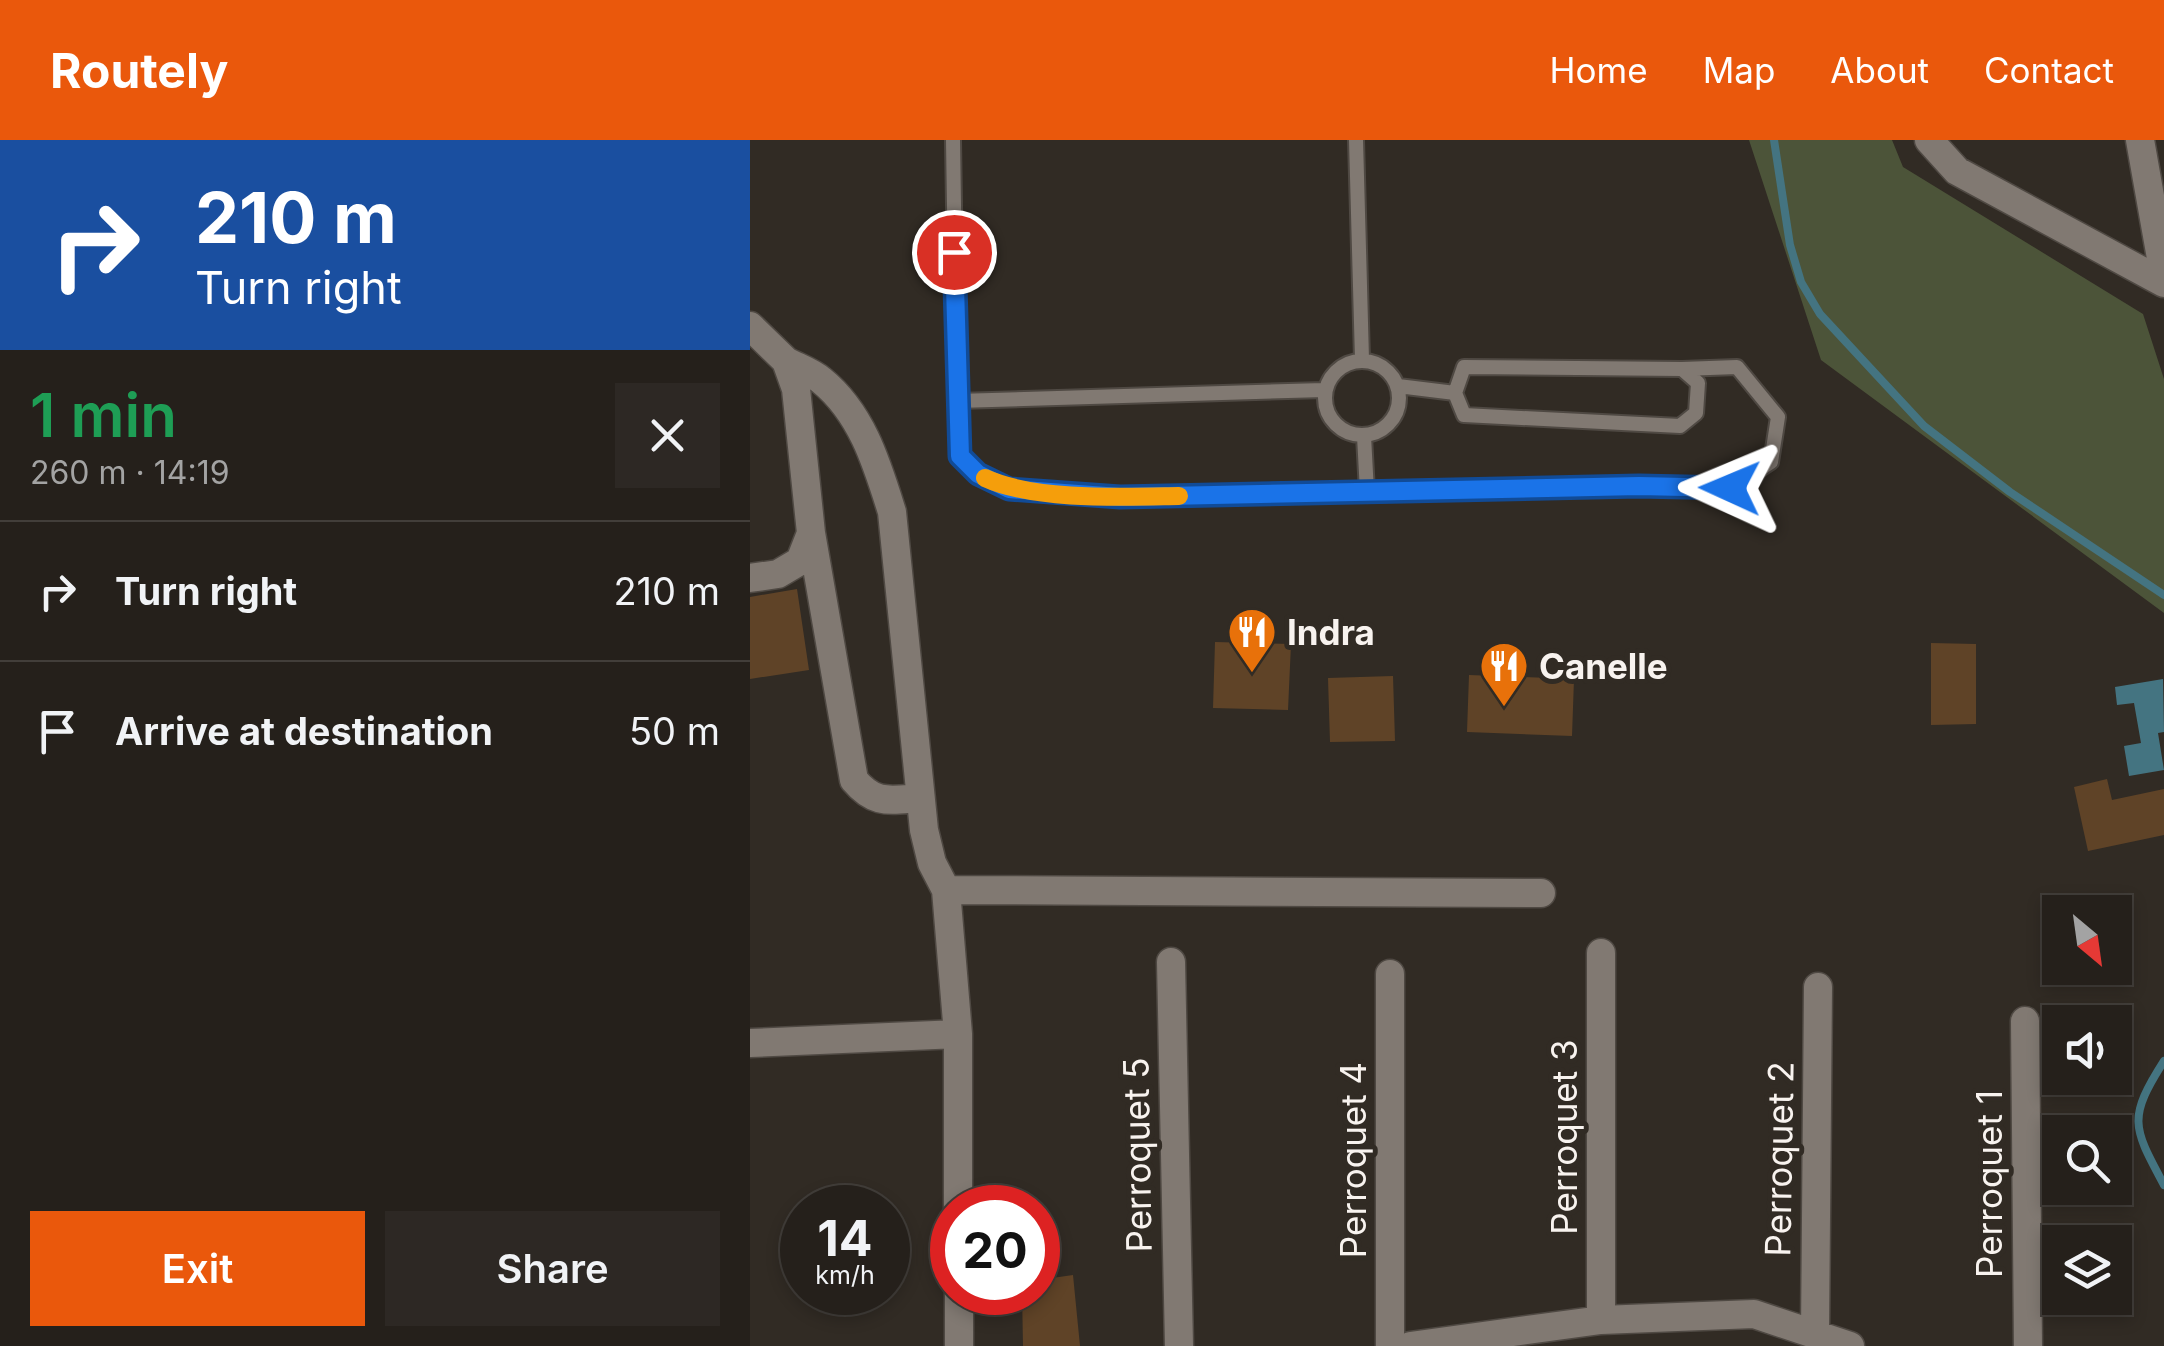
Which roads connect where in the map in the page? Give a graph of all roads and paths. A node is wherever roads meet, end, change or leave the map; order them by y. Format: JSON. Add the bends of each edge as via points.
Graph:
{"nodes":[{"id":1,"x":953,"y":140,"type":"edge"},
{"id":2,"x":1356,"y":140,"type":"edge"},
{"id":3,"x":1929,"y":140,"type":"edge"},
{"id":4,"x":2140,"y":140,"type":"edge"},
{"id":5,"x":2164,"y":275,"type":"edge"},
{"id":6,"x":2164,"y":283,"type":"edge"},
{"id":7,"x":750,"y":326,"type":"edge"},
{"id":8,"x":1362,"y":359,"type":"junction"},
{"id":9,"x":786,"y":361,"type":"junction"},
{"id":10,"x":1682,"y":369,"type":"junction"},
{"id":11,"x":1398,"y":386,"type":"junction"},
{"id":12,"x":1324,"y":390,"type":"junction"},
{"id":13,"x":1455,"y":394,"type":"junction"},
{"id":14,"x":956,"y":401,"type":"junction"},
{"id":15,"x":1364,"y":436,"type":"junction"},
{"id":16,"x":1367,"y":492,"type":"junction"},
{"id":17,"x":811,"y":533,"type":"junction"},
{"id":18,"x":750,"y":578,"type":"edge"},
{"id":19,"x":920,"y":798,"type":"junction"},
{"id":20,"x":946,"y":890,"type":"junction"},
{"id":21,"x":1541,"y":893,"type":"dead end"},
{"id":22,"x":1601,"y":953,"type":"dead end"},
{"id":23,"x":1171,"y":962,"type":"dead end"},
{"id":24,"x":1390,"y":974,"type":"dead end"},
{"id":25,"x":1818,"y":987,"type":"dead end"},
{"id":26,"x":2025,"y":1021,"type":"dead end"},
{"id":27,"x":958,"y":1034,"type":"junction"},
{"id":28,"x":750,"y":1043,"type":"edge"},
{"id":29,"x":958,"y":1185,"type":"edge"},
{"id":30,"x":959,"y":1315,"type":"edge"},
{"id":31,"x":1602,"y":1320,"type":"junction"},
{"id":32,"x":1815,"y":1332,"type":"junction"},
{"id":33,"x":959,"y":1346,"type":"edge"},
{"id":34,"x":1179,"y":1346,"type":"edge"},
{"id":35,"x":1390,"y":1346,"type":"edge"},
{"id":36,"x":1410,"y":1346,"type":"edge"},
{"id":37,"x":1850,"y":1346,"type":"edge"},
{"id":38,"x":2028,"y":1346,"type":"edge"}],
"edges":[{"from":1,"to":14,"type":"lane"},
{"from":2,"to":8,"type":"lane"},
{"from":3,"to":6,"type":"street","via":[[1957,170]]},
{"from":4,"to":5,"type":"street"},
{"from":7,"to":9,"type":"street"},
{"from":8,"to":11,"type":"lane","via":[[1384,366]]},
{"from":8,"to":12,"type":"lane","via":[[1338,368]]},
{"from":9,"to":17,"type":"street","via":[[796,389]]},
{"from":9,"to":19,"type":"street","via":[[821,380],[854,414],[892,512]]},
{"from":10,"to":13,"type":"lane","via":[[1464,367]]},
{"from":10,"to":13,"type":"lane","via":[[1698,384],[1696,413],[1680,426],[1464,415]]},
{"from":10,"to":16,"type":"lane","via":[[1737,368],[1778,417],[1771,462],[1730,488]]},
{"from":11,"to":13,"type":"lane"},
{"from":11,"to":15,"type":"lane","via":[[1398,409],[1385,428]]},
{"from":12,"to":14,"type":"lane"},
{"from":12,"to":15,"type":"lane","via":[[1326,413],[1341,430]]},
{"from":14,"to":16,"type":"lane","via":[[960,456],[1009,489],[1120,497]]},
{"from":15,"to":16,"type":"lane"},
{"from":17,"to":18,"type":"street","via":[[800,560],[778,574]]},
{"from":17,"to":19,"type":"street","via":[[854,780],[867,796]]},
{"from":19,"to":20,"type":"street","via":[[932,862]]},
{"from":20,"to":21,"type":"street"},
{"from":20,"to":27,"type":"street"},
{"from":22,"to":31,"type":"street","name":"Perroquet 3"},
{"from":23,"to":34,"type":"street","name":"Perroquet 5"},
{"from":24,"to":35,"type":"street","name":"Perroquet 4"},
{"from":25,"to":32,"type":"street","name":"Perroquet 2"},
{"from":26,"to":38,"type":"street","name":"Perroquet 1"},
{"from":27,"to":28,"type":"street"},
{"from":27,"to":29,"type":"street"},
{"from":30,"to":33,"type":"street"},
{"from":31,"to":32,"type":"street","via":[[1754,1314]]},
{"from":31,"to":36,"type":"street"},
{"from":32,"to":37,"type":"street"}]}
